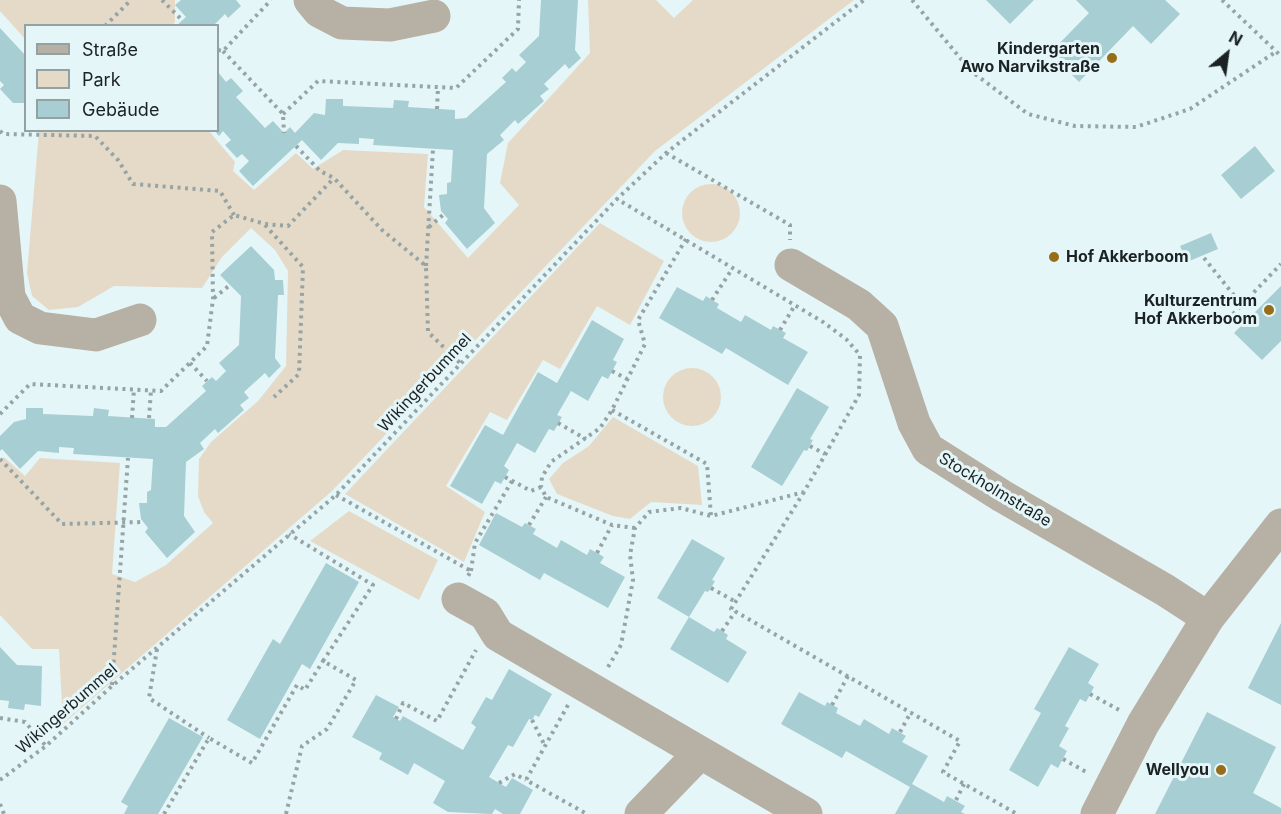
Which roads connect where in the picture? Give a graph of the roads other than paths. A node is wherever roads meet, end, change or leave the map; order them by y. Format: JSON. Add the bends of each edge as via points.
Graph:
{"nodes":[{"id":1,"x":310,"y":0,"type":"edge"},
{"id":2,"x":434,"y":16,"type":"dead end"},
{"id":3,"x":0,"y":201,"type":"edge"},
{"id":4,"x":791,"y":265,"type":"road end"},
{"id":5,"x":140,"y":320,"type":"dead end"},
{"id":6,"x":1281,"y":525,"type":"edge"},
{"id":7,"x":464,"y":585,"type":"road end"},
{"id":8,"x":1208,"y":618,"type":"junction"},
{"id":9,"x":700,"y":753,"type":"junction"},
{"id":10,"x":641,"y":814,"type":"edge"},
{"id":11,"x":806,"y":814,"type":"edge"},
{"id":12,"x":1097,"y":814,"type":"edge"}],
"edges":[{"from":1,"to":2,"type":"street","via":[[319,11],[342,23],[390,25]]},
{"from":3,"to":5,"type":"street","via":[[9,297],[20,318],[40,328],[96,334]]},
{"from":4,"to":8,"type":"street","name":"Stockholmstraße","via":[[859,305],[882,326],[914,423],[928,448]]},
{"from":6,"to":8,"type":"street"},
{"from":7,"to":9,"type":"street","via":[[498,635]]},
{"from":8,"to":12,"type":"street","via":[[1143,724]]},
{"from":9,"to":10,"type":"street"},
{"from":9,"to":11,"type":"street"}]}
